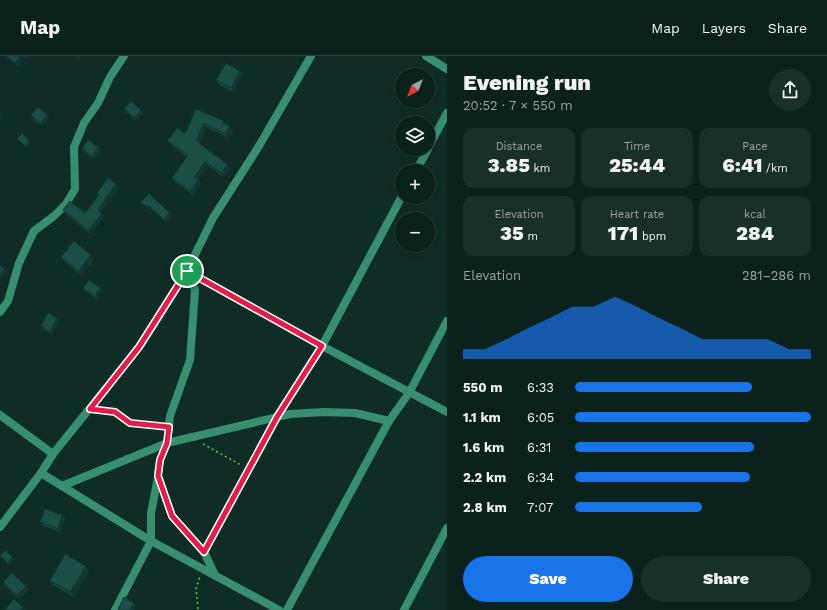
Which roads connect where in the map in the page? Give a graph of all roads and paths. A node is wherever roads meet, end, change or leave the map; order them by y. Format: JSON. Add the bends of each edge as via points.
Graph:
{"nodes":[{"id":1,"x":124,"y":56,"type":"edge"},
{"id":2,"x":426,"y":56,"type":"edge"},
{"id":3,"x":308,"y":57,"type":"edge"},
{"id":4,"x":447,"y":69,"type":"edge"},
{"id":5,"x":447,"y":113,"type":"edge"},
{"id":6,"x":435,"y":136,"type":"edge"},
{"id":7,"x":398,"y":204,"type":"edge"},
{"id":8,"x":187,"y":271,"type":"junction"},
{"id":9,"x":0,"y":312,"type":"edge"},
{"id":10,"x":447,"y":321,"type":"edge"},
{"id":11,"x":322,"y":346,"type":"junction"},
{"id":12,"x":409,"y":393,"type":"junction"},
{"id":13,"x":90,"y":409,"type":"junction"},
{"id":14,"x":447,"y":412,"type":"edge"},
{"id":15,"x":0,"y":415,"type":"edge"},
{"id":16,"x":277,"y":417,"type":"junction"},
{"id":17,"x":389,"y":421,"type":"junction"},
{"id":18,"x":169,"y":427,"type":"junction"},
{"id":19,"x":191,"y":437,"type":"junction"},
{"id":20,"x":167,"y":443,"type":"junction"},
{"id":21,"x":53,"y":454,"type":"junction"},
{"id":22,"x":249,"y":470,"type":"junction"},
{"id":23,"x":41,"y":473,"type":"junction"},
{"id":24,"x":158,"y":476,"type":"junction"},
{"id":25,"x":62,"y":486,"type":"junction"},
{"id":26,"x":0,"y":527,"type":"edge"},
{"id":27,"x":447,"y":528,"type":"edge"},
{"id":28,"x":152,"y":541,"type":"junction"},
{"id":29,"x":204,"y":552,"type":"junction"},
{"id":30,"x":202,"y":568,"type":"junction"},
{"id":31,"x":215,"y":575,"type":"junction"},
{"id":32,"x":198,"y":609,"type":"edge"},
{"id":33,"x":115,"y":610,"type":"edge"},
{"id":34,"x":279,"y":610,"type":"edge"},
{"id":35,"x":287,"y":610,"type":"edge"},
{"id":36,"x":404,"y":610,"type":"edge"}],
"edges":[{"from":1,"to":9,"type":"street","via":[[84,123],[74,147],[75,189],[66,204],[34,231],[19,263],[8,301]]},
{"from":2,"to":4,"type":"street"},
{"from":3,"to":8,"type":"street","via":[[259,146],[213,218]]},
{"from":5,"to":6,"type":"street"},
{"from":7,"to":11,"type":"street"},
{"from":8,"to":11,"type":"street"},
{"from":8,"to":13,"type":"street","via":[[139,347]]},
{"from":8,"to":18,"type":"street","via":[[195,290],[190,360],[170,416]]},
{"from":10,"to":12,"type":"street"},
{"from":11,"to":12,"type":"street"},
{"from":11,"to":16,"type":"street"},
{"from":12,"to":14,"type":"street"},
{"from":12,"to":17,"type":"street"},
{"from":13,"to":18,"type":"path","via":[[115,412],[130,423]]},
{"from":13,"to":21,"type":"street"},
{"from":15,"to":21,"type":"street"},
{"from":16,"to":17,"type":"street","via":[[324,412],[355,413]]},
{"from":16,"to":19,"type":"street"},
{"from":16,"to":22,"type":"street"},
{"from":17,"to":35,"type":"street"},
{"from":18,"to":20,"type":"street"},
{"from":19,"to":20,"type":"street"},
{"from":19,"to":22,"type":"path"},
{"from":20,"to":24,"type":"street","via":[[160,460]]},
{"from":20,"to":25,"type":"street"},
{"from":21,"to":23,"type":"street"},
{"from":22,"to":29,"type":"street"},
{"from":23,"to":25,"type":"street"},
{"from":23,"to":26,"type":"street"},
{"from":24,"to":28,"type":"street","via":[[151,512]]},
{"from":24,"to":29,"type":"street","via":[[172,516]]},
{"from":25,"to":28,"type":"street"},
{"from":27,"to":36,"type":"street"},
{"from":28,"to":30,"type":"street"},
{"from":28,"to":33,"type":"street"},
{"from":29,"to":31,"type":"street"},
{"from":30,"to":31,"type":"street"},
{"from":30,"to":32,"type":"path","via":[[196,588]]},
{"from":31,"to":34,"type":"street"}]}
